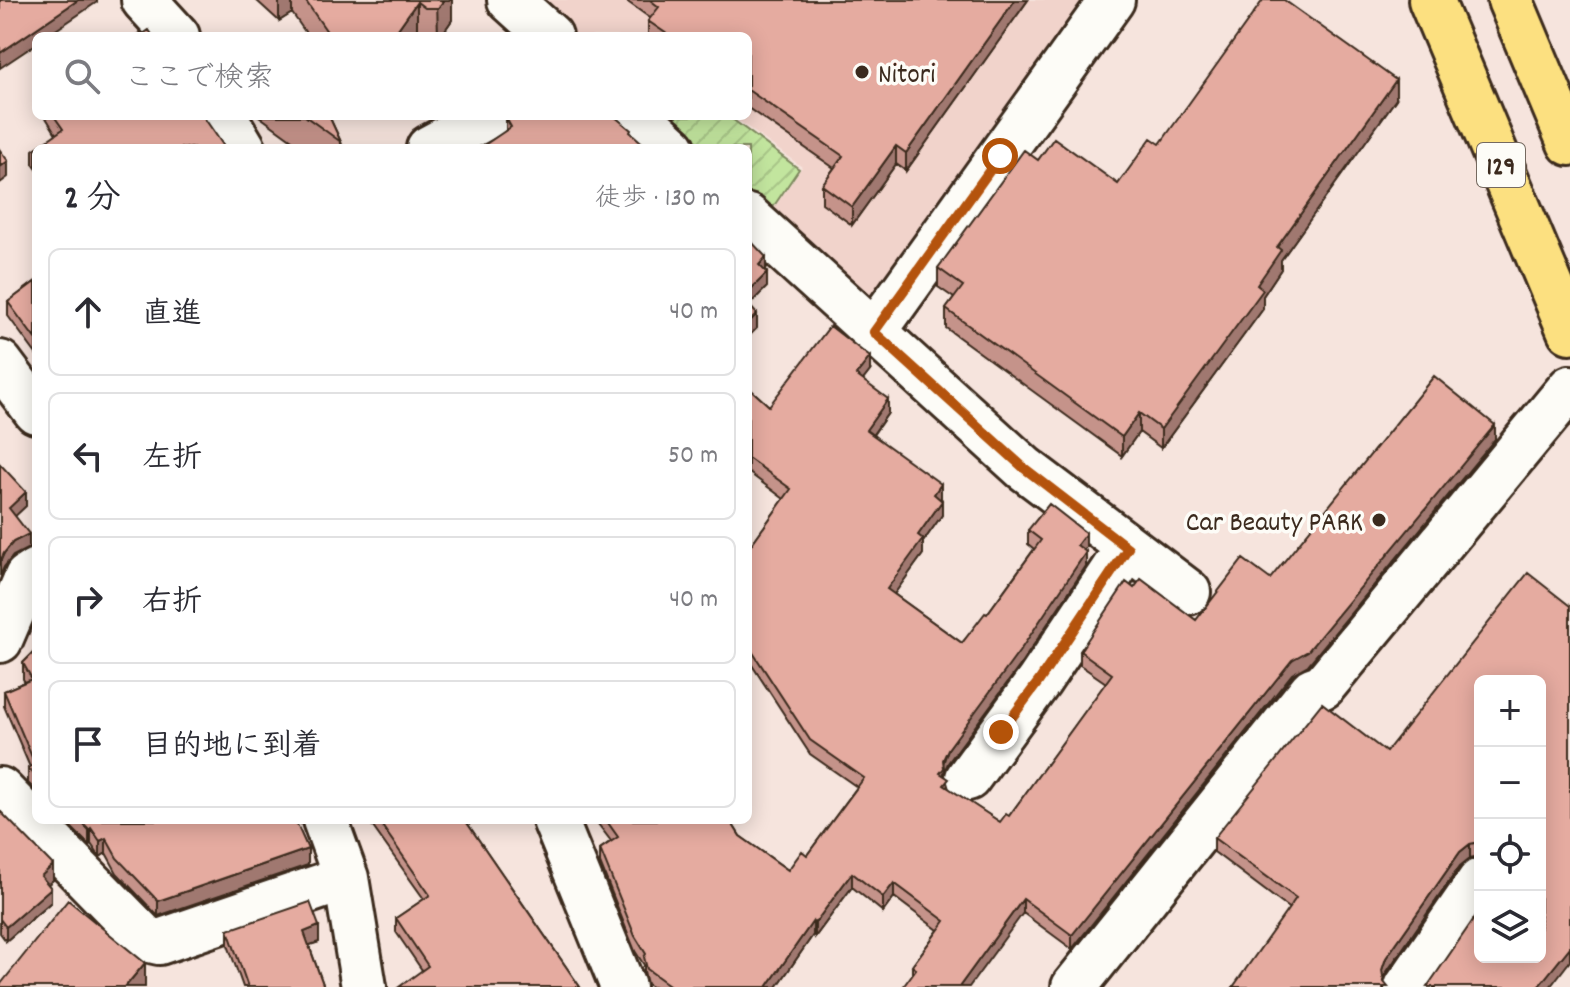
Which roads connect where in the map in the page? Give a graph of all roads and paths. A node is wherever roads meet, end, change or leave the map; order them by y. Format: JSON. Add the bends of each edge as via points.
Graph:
{"nodes":[{"id":1,"x":144,"y":0,"type":"edge"},
{"id":2,"x":510,"y":0,"type":"edge"},
{"id":3,"x":1112,"y":0,"type":"edge"},
{"id":4,"x":1431,"y":0,"type":"edge"},
{"id":5,"x":1510,"y":0,"type":"edge"},
{"id":6,"x":173,"y":32,"type":"edge"},
{"id":7,"x":546,"y":32,"type":"edge"},
{"id":8,"x":226,"y":120,"type":"edge"},
{"id":9,"x":481,"y":120,"type":"edge"},
{"id":10,"x":1570,"y":143,"type":"edge"},
{"id":11,"x":241,"y":144,"type":"edge"},
{"id":12,"x":436,"y":144,"type":"edge"},
{"id":13,"x":752,"y":221,"type":"edge"},
{"id":14,"x":1570,"y":331,"type":"edge"},
{"id":15,"x":874,"y":332,"type":"junction"},
{"id":16,"x":0,"y":363,"type":"edge"},
{"id":17,"x":1570,"y":388,"type":"edge"},
{"id":18,"x":32,"y":406,"type":"edge"},
{"id":19,"x":1128,"y":548,"type":"junction"},
{"id":20,"x":32,"y":574,"type":"edge"},
{"id":21,"x":1188,"y":592,"type":"dead end"},
{"id":22,"x":0,"y":640,"type":"edge"},
{"id":23,"x":968,"y":778,"type":"dead end"},
{"id":24,"x":0,"y":790,"type":"edge"},
{"id":25,"x":32,"y":823,"type":"edge"},
{"id":26,"x":33,"y":824,"type":"edge"},
{"id":27,"x":326,"y":824,"type":"edge"},
{"id":28,"x":557,"y":824,"type":"edge"},
{"id":29,"x":346,"y":878,"type":"junction"},
{"id":30,"x":1474,"y":888,"type":"edge"},
{"id":31,"x":1392,"y":982,"type":"edge"},
{"id":32,"x":364,"y":987,"type":"edge"},
{"id":33,"x":623,"y":987,"type":"edge"},
{"id":34,"x":1074,"y":987,"type":"edge"}],
"edges":[{"from":1,"to":6,"type":"street"},
{"from":2,"to":7,"type":"street"},
{"from":3,"to":15,"type":"street"},
{"from":4,"to":14,"type":"highway","number":"129"},
{"from":5,"to":10,"type":"highway","number":"129"},
{"from":8,"to":11,"type":"street"},
{"from":9,"to":12,"type":"street"},
{"from":13,"to":15,"type":"street"},
{"from":15,"to":19,"type":"street","via":[[1024,468]]},
{"from":16,"to":18,"type":"street"},
{"from":17,"to":34,"type":"street","via":[[1323,686],[1312,690]]},
{"from":19,"to":21,"type":"street"},
{"from":19,"to":23,"type":"street","via":[[1039,681],[987,722]]},
{"from":20,"to":22,"type":"street"},
{"from":24,"to":25,"type":"street"},
{"from":26,"to":29,"type":"street","via":[[146,939],[159,942]]},
{"from":27,"to":29,"type":"street"},
{"from":28,"to":33,"type":"street"},
{"from":29,"to":32,"type":"street"},
{"from":30,"to":31,"type":"street"}]}
